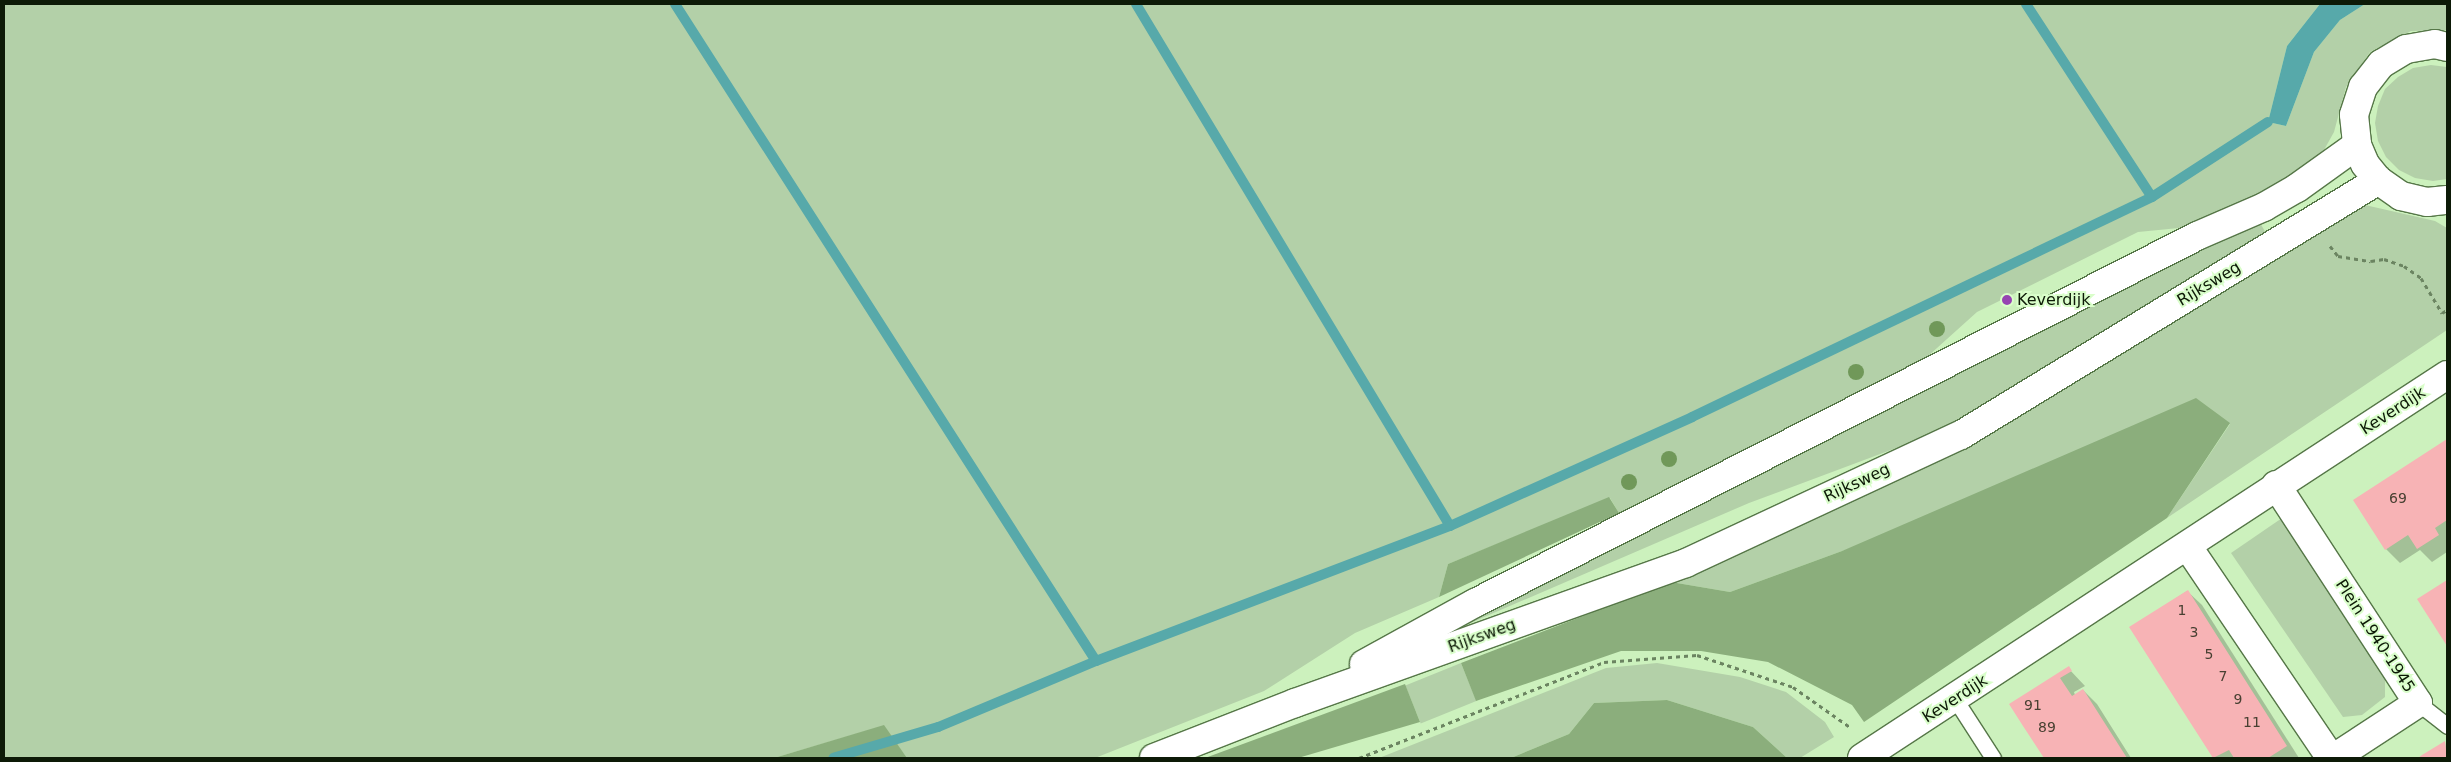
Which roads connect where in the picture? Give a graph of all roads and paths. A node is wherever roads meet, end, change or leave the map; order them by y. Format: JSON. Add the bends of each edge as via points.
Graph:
{"nodes":[{"id":1,"x":2447,"y":47,"type":"edge"},
{"id":2,"x":2357,"y":145,"type":"junction"},
{"id":3,"x":2378,"y":180,"type":"junction"},
{"id":4,"x":2447,"y":200,"type":"edge"},
{"id":5,"x":2322,"y":251,"type":"dead end"},
{"id":6,"x":2447,"y":310,"type":"edge"},
{"id":7,"x":2447,"y":375,"type":"edge"},
{"id":8,"x":2276,"y":485,"type":"junction"},
{"id":9,"x":2188,"y":547,"type":"junction"},
{"id":10,"x":1955,"y":699,"type":"junction"},
{"id":11,"x":1295,"y":703,"type":"junction"},
{"id":12,"x":2418,"y":703,"type":"junction"},
{"id":13,"x":2447,"y":726,"type":"edge"},
{"id":14,"x":1872,"y":756,"type":"edge"},
{"id":15,"x":1154,"y":758,"type":"edge"},
{"id":16,"x":1360,"y":758,"type":"edge"},
{"id":17,"x":1993,"y":758,"type":"edge"},
{"id":18,"x":2332,"y":758,"type":"edge"}],
"edges":[{"from":1,"to":2,"type":"main road","via":[[2434,44],[2406,49],[2381,64],[2363,87],[2354,116]]},
{"from":2,"to":3,"type":"main road","via":[[2365,164]]},
{"from":2,"to":11,"type":"main road","name":"Rijksweg","via":[[2264,207],[2197,236],[1509,586]]},
{"from":3,"to":4,"type":"main road","via":[[2401,196],[2427,202]]},
{"from":3,"to":11,"type":"main road","name":"Rijksweg","via":[[1961,435],[1686,563]]},
{"from":5,"to":6,"type":"path","via":[[2330,246],[2338,256],[2371,261],[2384,259],[2404,266],[2421,278],[2442,313]]},
{"from":7,"to":8,"type":"main road","name":"Keverdijk"},
{"from":8,"to":9,"type":"main road","name":"Keverdijk"},
{"from":8,"to":12,"type":"main road","name":"Plein 1940-1945"},
{"from":9,"to":10,"type":"main road","name":"Keverdijk"},
{"from":9,"to":18,"type":"main road","name":"Plein 1940-1945"},
{"from":10,"to":14,"type":"main road","name":"Keverdijk"},
{"from":10,"to":17,"type":"lane"},
{"from":11,"to":15,"type":"main road","name":"Rijksweg"},
{"from":12,"to":13,"type":"lane"},
{"from":12,"to":18,"type":"main road","name":"Plein 1940-1945"},
{"from":14,"to":16,"type":"path","via":[[1849,726],[1793,687],[1698,655],[1604,662]]}]}
